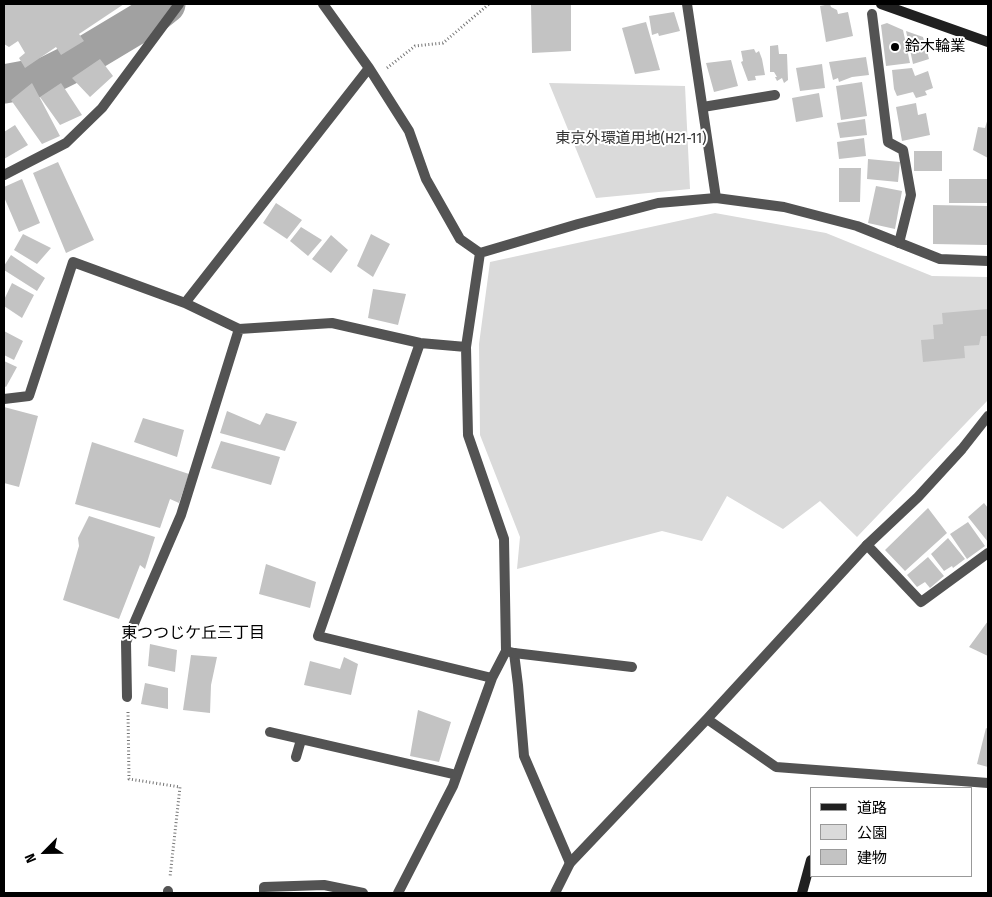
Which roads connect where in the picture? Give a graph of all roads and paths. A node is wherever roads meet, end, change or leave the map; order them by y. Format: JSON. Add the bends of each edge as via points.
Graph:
{"nodes":[{"id":1,"x":179,"y":4,"type":"edge"},
{"id":2,"x":323,"y":4,"type":"edge"},
{"id":3,"x":489,"y":4,"type":"edge"},
{"id":4,"x":687,"y":4,"type":"edge"},
{"id":5,"x":881,"y":4,"type":"edge"},
{"id":6,"x":872,"y":14,"type":"dead end"},
{"id":7,"x":988,"y":42,"type":"edge"},
{"id":8,"x":369,"y":68,"type":"junction"},
{"id":9,"x":375,"y":78,"type":"junction"},
{"id":10,"x":774,"y":95,"type":"dead end"},
{"id":11,"x":703,"y":107,"type":"junction"},
{"id":12,"x":4,"y":175,"type":"edge"},
{"id":13,"x":716,"y":198,"type":"junction"},
{"id":14,"x":899,"y":243,"type":"junction"},
{"id":15,"x":480,"y":253,"type":"junction"},
{"id":16,"x":988,"y":261,"type":"edge"},
{"id":17,"x":185,"y":303,"type":"junction"},
{"id":18,"x":238,"y":329,"type":"junction"},
{"id":19,"x":420,"y":343,"type":"junction"},
{"id":20,"x":466,"y":347,"type":"junction"},
{"id":21,"x":4,"y":399,"type":"edge"},
{"id":22,"x":988,"y":416,"type":"edge"},
{"id":23,"x":867,"y":545,"type":"junction"},
{"id":24,"x":988,"y":553,"type":"edge"},
{"id":25,"x":510,"y":652,"type":"junction"},
{"id":26,"x":632,"y":667,"type":"dead end"},
{"id":27,"x":492,"y":678,"type":"junction"},
{"id":28,"x":127,"y":697,"type":"joint"},
{"id":29,"x":707,"y":719,"type":"junction"},
{"id":30,"x":270,"y":732,"type":"dead end"},
{"id":31,"x":301,"y":740,"type":"junction"},
{"id":32,"x":296,"y":758,"type":"dead end"},
{"id":33,"x":457,"y":775,"type":"junction"},
{"id":34,"x":988,"y":783,"type":"edge"},
{"id":35,"x":570,"y":862,"type":"junction"},
{"id":36,"x":810,"y":864,"type":"edge"},
{"id":37,"x":168,"y":892,"type":"edge"},
{"id":38,"x":264,"y":893,"type":"edge"},
{"id":39,"x":363,"y":893,"type":"edge"},
{"id":40,"x":398,"y":893,"type":"edge"},
{"id":41,"x":555,"y":893,"type":"edge"},
{"id":42,"x":802,"y":893,"type":"edge"}],
"edges":[{"from":1,"to":12,"type":"street","via":[[102,108],[66,143]]},
{"from":2,"to":8,"type":"street"},
{"from":3,"to":9,"type":"path","via":[[443,43],[415,46]]},
{"from":4,"to":11,"type":"street"},
{"from":5,"to":7,"type":"main road"},
{"from":6,"to":14,"type":"street","via":[[888,142],[903,150],[910,195]]},
{"from":8,"to":9,"type":"street"},
{"from":8,"to":17,"type":"street"},
{"from":9,"to":15,"type":"street","via":[[409,131],[426,179],[460,239]]},
{"from":10,"to":11,"type":"street"},
{"from":11,"to":13,"type":"street"},
{"from":13,"to":14,"type":"street","via":[[784,207],[857,226]]},
{"from":13,"to":15,"type":"street","via":[[658,203]]},
{"from":14,"to":16,"type":"street","via":[[940,259]]},
{"from":15,"to":20,"type":"street"},
{"from":17,"to":18,"type":"street"},
{"from":17,"to":21,"type":"street","via":[[73,262],[29,396]]},
{"from":18,"to":19,"type":"street","via":[[332,323]]},
{"from":18,"to":28,"type":"street","via":[[181,515],[126,642]]},
{"from":19,"to":20,"type":"street"},
{"from":19,"to":27,"type":"street","via":[[318,636]]},
{"from":20,"to":25,"type":"street","via":[[468,435],[504,539]]},
{"from":22,"to":23,"type":"street","via":[[918,498]]},
{"from":23,"to":24,"type":"street","via":[[921,602]]},
{"from":23,"to":29,"type":"street"},
{"from":25,"to":26,"type":"street"},
{"from":25,"to":27,"type":"street"},
{"from":25,"to":35,"type":"street","via":[[518,684],[524,756]]},
{"from":27,"to":33,"type":"street"},
{"from":28,"to":37,"type":"path","via":[[130,779],[180,787]]},
{"from":29,"to":34,"type":"street","via":[[776,767]]},
{"from":29,"to":35,"type":"street"},
{"from":30,"to":31,"type":"street"},
{"from":31,"to":32,"type":"street"},
{"from":31,"to":33,"type":"street"},
{"from":33,"to":40,"type":"street"},
{"from":35,"to":41,"type":"street"},
{"from":36,"to":42,"type":"main road"},
{"from":38,"to":39,"type":"street","via":[[264,887],[324,885]]}]}
